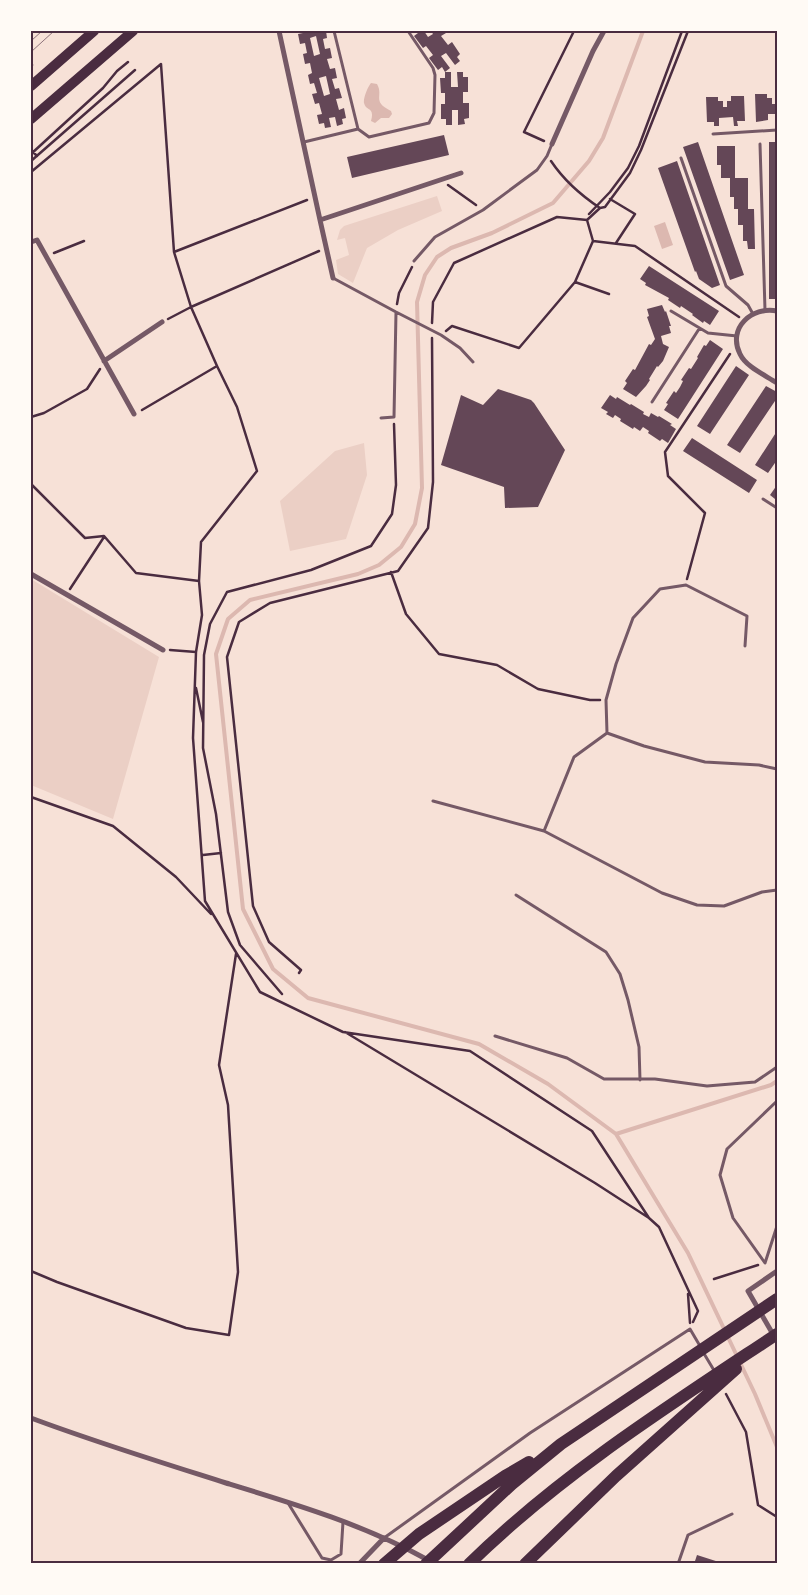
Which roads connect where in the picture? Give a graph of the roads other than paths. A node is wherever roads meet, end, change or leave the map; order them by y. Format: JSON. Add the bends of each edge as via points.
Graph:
{"nodes":[{"id":1,"x":94,"y":31,"type":"edge"},
{"id":2,"x":133,"y":31,"type":"edge"},
{"id":3,"x":278,"y":31,"type":"edge"},
{"id":4,"x":334,"y":31,"type":"edge"},
{"id":5,"x":408,"y":31,"type":"edge"},
{"id":6,"x":604,"y":31,"type":"edge"},
{"id":7,"x":31,"y":86,"type":"edge"},
{"id":8,"x":31,"y":120,"type":"edge"},
{"id":9,"x":358,"y":129,"type":"junction"},
{"id":10,"x":777,"y":130,"type":"edge"},
{"id":11,"x":713,"y":134,"type":"dead end"},
{"id":12,"x":303,"y":142,"type":"junction"},
{"id":13,"x":552,"y":144,"type":"joint"},
{"id":14,"x":760,"y":144,"type":"dead end"},
{"id":15,"x":681,"y":158,"type":"dead end"},
{"id":16,"x":461,"y":173,"type":"dead end"},
{"id":17,"x":320,"y":220,"type":"junction"},
{"id":18,"x":31,"y":242,"type":"edge"},
{"id":19,"x":414,"y":262,"type":"road end"},
{"id":20,"x":333,"y":278,"type":"joint"},
{"id":21,"x":765,"y":310,"type":"junction"},
{"id":22,"x":670,"y":311,"type":"dead end"},
{"id":23,"x":396,"y":312,"type":"junction"},
{"id":24,"x":777,"y":312,"type":"edge"},
{"id":25,"x":753,"y":314,"type":"junction"},
{"id":26,"x":162,"y":322,"type":"road end"},
{"id":27,"x":699,"y":329,"type":"junction"},
{"id":28,"x":737,"y":336,"type":"junction"},
{"id":29,"x":104,"y":361,"type":"junction"},
{"id":30,"x":473,"y":362,"type":"dead end"},
{"id":31,"x":777,"y":382,"type":"edge"},
{"id":32,"x":652,"y":402,"type":"dead end"},
{"id":33,"x":134,"y":414,"type":"road end"},
{"id":34,"x":381,"y":418,"type":"dead end"},
{"id":35,"x":763,"y":499,"type":"dead end"},
{"id":36,"x":777,"y":508,"type":"edge"},
{"id":37,"x":31,"y":574,"type":"edge"},
{"id":38,"x":745,"y":646,"type":"dead end"},
{"id":39,"x":163,"y":650,"type":"road end"},
{"id":40,"x":607,"y":733,"type":"junction"},
{"id":41,"x":777,"y":769,"type":"edge"},
{"id":42,"x":433,"y":801,"type":"dead end"},
{"id":43,"x":544,"y":831,"type":"junction"},
{"id":44,"x":777,"y":890,"type":"edge"},
{"id":45,"x":516,"y":895,"type":"dead end"},
{"id":46,"x":495,"y":1036,"type":"dead end"},
{"id":47,"x":777,"y":1067,"type":"edge"},
{"id":48,"x":640,"y":1080,"type":"junction"},
{"id":49,"x":777,"y":1101,"type":"edge"},
{"id":50,"x":777,"y":1226,"type":"edge"},
{"id":51,"x":777,"y":1271,"type":"edge"},
{"id":52,"x":777,"y":1299,"type":"edge"},
{"id":53,"x":776,"y":1336,"type":"edge"},
{"id":54,"x":719,"y":1380,"type":"road end"},
{"id":55,"x":706,"y":1388,"type":"junction"},
{"id":56,"x":31,"y":1418,"type":"edge"},
{"id":57,"x":561,"y":1444,"type":"junction"},
{"id":58,"x":287,"y":1502,"type":"junction"},
{"id":59,"x":732,"y":1514,"type":"dead end"},
{"id":60,"x":342,"y":1522,"type":"junction"},
{"id":61,"x":384,"y":1538,"type":"junction"},
{"id":62,"x":388,"y":1560,"type":"edge"},
{"id":63,"x":471,"y":1561,"type":"edge"},
{"id":64,"x":359,"y":1564,"type":"edge"},
{"id":65,"x":426,"y":1564,"type":"edge"},
{"id":66,"x":435,"y":1564,"type":"edge"},
{"id":67,"x":525,"y":1564,"type":"edge"},
{"id":68,"x":678,"y":1564,"type":"edge"}],
"edges":[{"from":1,"to":7,"type":"main road"},
{"from":2,"to":8,"type":"main road"},
{"from":3,"to":12,"type":"street"},
{"from":4,"to":9,"type":"lane"},
{"from":5,"to":9,"type":"lane","via":[[435,75],[434,112],[429,124],[369,137]]},
{"from":6,"to":13,"type":"street"},
{"from":9,"to":12,"type":"lane"},
{"from":10,"to":11,"type":"lane"},
{"from":12,"to":17,"type":"street"},
{"from":13,"to":19,"type":"lane","via":[[537,170],[483,210],[435,237]]},
{"from":14,"to":21,"type":"lane"},
{"from":15,"to":25,"type":"lane","via":[[726,286],[748,305]]},
{"from":16,"to":17,"type":"street"},
{"from":17,"to":20,"type":"street"},
{"from":18,"to":29,"type":"street","via":[[37,240]]},
{"from":20,"to":23,"type":"lane"},
{"from":21,"to":24,"type":"street"},
{"from":21,"to":25,"type":"street"},
{"from":22,"to":27,"type":"lane"},
{"from":23,"to":30,"type":"lane","via":[[441,334]]},
{"from":23,"to":34,"type":"lane","via":[[394,417]]},
{"from":25,"to":28,"type":"street","via":[[744,320]]},
{"from":26,"to":29,"type":"street"},
{"from":27,"to":28,"type":"lane","via":[[717,335]]},
{"from":27,"to":32,"type":"lane"},
{"from":28,"to":31,"type":"street","via":[[738,350],[744,360]]},
{"from":29,"to":33,"type":"street"},
{"from":35,"to":36,"type":"lane"},
{"from":37,"to":39,"type":"street"},
{"from":38,"to":40,"type":"lane","via":[[747,616],[686,585],[660,589],[633,618],[616,664],[606,700]]},
{"from":40,"to":41,"type":"lane","via":[[705,762]]},
{"from":40,"to":43,"type":"lane","via":[[574,757]]},
{"from":42,"to":43,"type":"lane"},
{"from":43,"to":44,"type":"lane","via":[[662,893],[696,905],[724,906]]},
{"from":45,"to":48,"type":"lane","via":[[606,952],[620,974],[628,1000],[639,1047]]},
{"from":46,"to":48,"type":"lane","via":[[567,1058],[604,1079]]},
{"from":47,"to":48,"type":"lane","via":[[755,1082],[708,1086]]},
{"from":49,"to":50,"type":"lane","via":[[727,1149],[720,1175],[733,1218],[765,1263]]},
{"from":51,"to":53,"type":"street","via":[[748,1291]]},
{"from":52,"to":57,"type":"highway"},
{"from":53,"to":55,"type":"highway"},
{"from":54,"to":61,"type":"lane","via":[[690,1330],[530,1433]]},
{"from":55,"to":63,"type":"highway","via":[[598,1454]]},
{"from":55,"to":67,"type":"highway"},
{"from":56,"to":58,"type":"street","via":[[98,1443]]},
{"from":57,"to":62,"type":"highway","via":[[505,1476],[419,1534]]},
{"from":57,"to":65,"type":"highway","via":[[512,1484]]},
{"from":58,"to":60,"type":"street"},
{"from":58,"to":60,"type":"lane","via":[[322,1558],[331,1560],[341,1554]]},
{"from":59,"to":68,"type":"lane","via":[[688,1535]]},
{"from":60,"to":61,"type":"street"},
{"from":61,"to":64,"type":"street"},
{"from":61,"to":66,"type":"street"}]}
